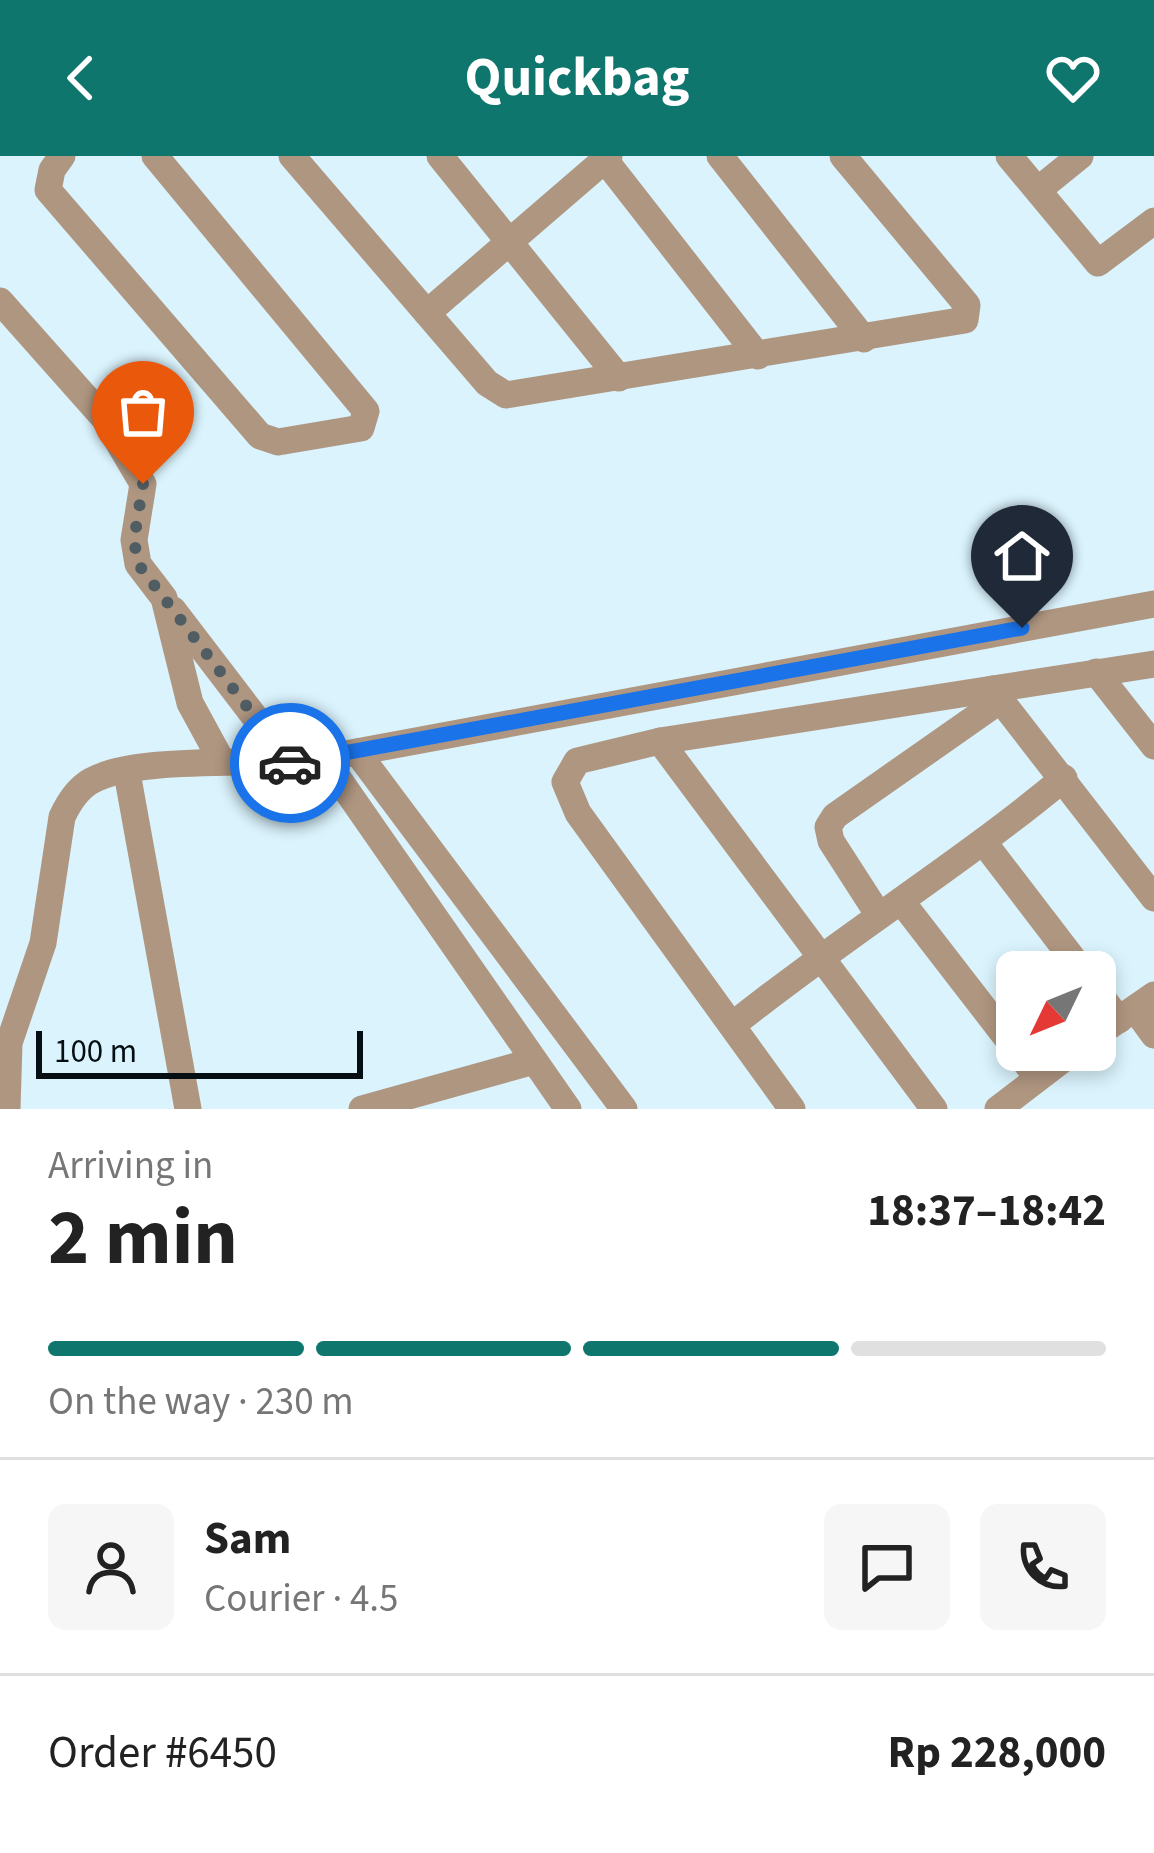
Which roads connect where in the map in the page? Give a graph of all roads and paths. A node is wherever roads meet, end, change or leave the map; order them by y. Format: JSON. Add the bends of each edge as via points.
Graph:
{"nodes":[{"id":1,"x":62,"y":156,"type":"edge"},
{"id":2,"x":155,"y":156,"type":"edge"},
{"id":3,"x":292,"y":156,"type":"edge"},
{"id":4,"x":720,"y":156,"type":"edge"},
{"id":5,"x":843,"y":156,"type":"edge"},
{"id":6,"x":1009,"y":156,"type":"edge"},
{"id":7,"x":1080,"y":156,"type":"edge"},
{"id":8,"x":607,"y":158,"type":"edge"},
{"id":9,"x":449,"y":159,"type":"edge"},
{"id":10,"x":1038,"y":190,"type":"junction"},
{"id":11,"x":1154,"y":221,"type":"edge"},
{"id":12,"x":510,"y":244,"type":"junction"},
{"id":13,"x":1154,"y":247,"type":"edge"},
{"id":14,"x":1110,"y":254,"type":"junction"},
{"id":15,"x":0,"y":301,"type":"edge"},
{"id":16,"x":427,"y":313,"type":"junction"},
{"id":17,"x":864,"y":340,"type":"junction"},
{"id":18,"x":758,"y":356,"type":"junction"},
{"id":19,"x":620,"y":378,"type":"junction"},
{"id":20,"x":164,"y":598,"type":"junction"},
{"id":21,"x":1154,"y":604,"type":"edge"},
{"id":22,"x":1154,"y":664,"type":"edge"},
{"id":23,"x":1096,"y":672,"type":"junction"},
{"id":24,"x":997,"y":694,"type":"junction"},
{"id":25,"x":659,"y":741,"type":"junction"},
{"id":26,"x":1154,"y":746,"type":"edge"},
{"id":27,"x":357,"y":752,"type":"junction"},
{"id":28,"x":324,"y":758,"type":"junction"},
{"id":29,"x":220,"y":760,"type":"junction"},
{"id":30,"x":276,"y":765,"type":"junction"},
{"id":31,"x":127,"y":773,"type":"junction"},
{"id":32,"x":1064,"y":778,"type":"junction"},
{"id":33,"x":985,"y":844,"type":"junction"},
{"id":34,"x":1154,"y":898,"type":"edge"},
{"id":35,"x":889,"y":908,"type":"junction"},
{"id":36,"x":1067,"y":951,"type":"edge"},
{"id":37,"x":820,"y":954,"type":"junction"},
{"id":38,"x":1136,"y":1008,"type":"edge"},
{"id":39,"x":734,"y":1024,"type":"junction"},
{"id":40,"x":1154,"y":1035,"type":"edge"},
{"id":41,"x":534,"y":1061,"type":"junction"},
{"id":42,"x":1045,"y":1071,"type":"edge"},
{"id":43,"x":1036,"y":1077,"type":"junction"},
{"id":44,"x":7,"y":1109,"type":"edge"},
{"id":45,"x":188,"y":1109,"type":"edge"},
{"id":46,"x":362,"y":1109,"type":"edge"},
{"id":47,"x":568,"y":1109,"type":"edge"},
{"id":48,"x":624,"y":1109,"type":"edge"},
{"id":49,"x":792,"y":1109,"type":"edge"},
{"id":50,"x":934,"y":1109,"type":"edge"},
{"id":51,"x":998,"y":1109,"type":"edge"}],
"edges":[{"from":1,"to":2,"type":"street","via":[[48,190],[260,436],[278,442],[361,428],[366,411]]},
{"from":3,"to":16,"type":"street"},
{"from":4,"to":17,"type":"street"},
{"from":5,"to":17,"type":"street","via":[[970,309],[959,324]]},
{"from":6,"to":10,"type":"street"},
{"from":7,"to":10,"type":"street"},
{"from":8,"to":12,"type":"street"},
{"from":8,"to":18,"type":"street"},
{"from":9,"to":12,"type":"street"},
{"from":10,"to":14,"type":"street","via":[[1098,263]]},
{"from":11,"to":14,"type":"street"},
{"from":12,"to":16,"type":"street"},
{"from":12,"to":19,"type":"street"},
{"from":13,"to":14,"type":"street"},
{"from":15,"to":20,"type":"street","via":[[128,455],[143,484],[138,564]]},
{"from":16,"to":19,"type":"street","via":[[506,395]]},
{"from":17,"to":18,"type":"street"},
{"from":18,"to":19,"type":"street"},
{"from":20,"to":29,"type":"street","via":[[190,703]]},
{"from":20,"to":30,"type":"street","via":[[264,729]]},
{"from":21,"to":27,"type":"street"},
{"from":22,"to":23,"type":"street"},
{"from":23,"to":24,"type":"street"},
{"from":23,"to":26,"type":"street"},
{"from":24,"to":25,"type":"street"},
{"from":24,"to":32,"type":"street"},
{"from":24,"to":35,"type":"street","via":[[828,827],[831,841]]},
{"from":25,"to":37,"type":"street"},
{"from":25,"to":39,"type":"street","via":[[577,761],[566,791]]},
{"from":27,"to":28,"type":"street"},
{"from":27,"to":48,"type":"street"},
{"from":28,"to":30,"type":"street"},
{"from":28,"to":41,"type":"street"},
{"from":29,"to":30,"type":"street"},
{"from":29,"to":31,"type":"street"},
{"from":31,"to":44,"type":"street","via":[[92,781],[62,818],[43,943],[9,1043]]},
{"from":31,"to":45,"type":"street"},
{"from":32,"to":33,"type":"street"},
{"from":32,"to":34,"type":"street"},
{"from":33,"to":35,"type":"street"},
{"from":33,"to":36,"type":"street"},
{"from":35,"to":37,"type":"street"},
{"from":35,"to":43,"type":"street"},
{"from":37,"to":39,"type":"street"},
{"from":37,"to":50,"type":"street"},
{"from":38,"to":40,"type":"street"},
{"from":39,"to":49,"type":"street"},
{"from":41,"to":46,"type":"street"},
{"from":41,"to":47,"type":"street"},
{"from":42,"to":43,"type":"street"},
{"from":43,"to":51,"type":"street"}]}
